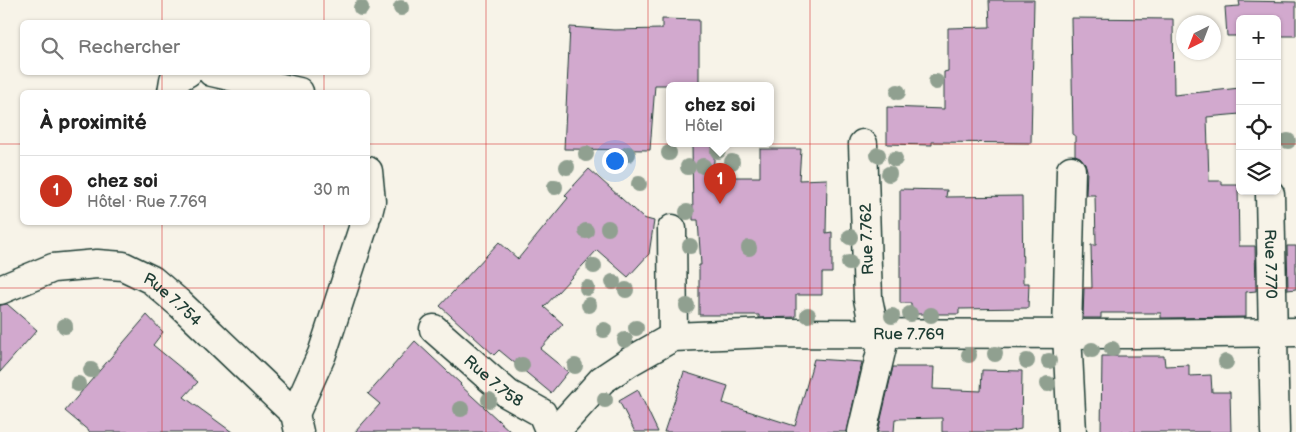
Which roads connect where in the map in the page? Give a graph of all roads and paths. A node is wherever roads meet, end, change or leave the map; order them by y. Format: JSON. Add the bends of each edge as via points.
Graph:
{"nodes":[{"id":1,"x":183,"y":75,"type":"edge"},
{"id":2,"x":225,"y":75,"type":"edge"},
{"id":3,"x":172,"y":90,"type":"edge"},
{"id":4,"x":290,"y":90,"type":"edge"},
{"id":5,"x":863,"y":144,"type":"dead end"},
{"id":6,"x":1071,"y":170,"type":"dead end"},
{"id":7,"x":370,"y":186,"type":"edge"},
{"id":8,"x":1270,"y":195,"type":"edge"},
{"id":9,"x":370,"y":208,"type":"edge"},
{"id":10,"x":364,"y":225,"type":"edge"},
{"id":11,"x":672,"y":228,"type":"dead end"},
{"id":12,"x":0,"y":290,"type":"edge"},
{"id":13,"x":434,"y":329,"type":"dead end"},
{"id":14,"x":1284,"y":333,"type":"edge"},
{"id":15,"x":875,"y":334,"type":"junction"},
{"id":16,"x":1067,"y":334,"type":"junction"},
{"id":17,"x":673,"y":337,"type":"junction"},
{"id":18,"x":297,"y":423,"type":"edge"},
{"id":19,"x":550,"y":432,"type":"edge"},
{"id":20,"x":555,"y":432,"type":"edge"},
{"id":21,"x":862,"y":432,"type":"edge"},
{"id":22,"x":1072,"y":432,"type":"edge"},
{"id":23,"x":1275,"y":432,"type":"edge"}],
"edges":[{"from":1,"to":3,"type":"street","via":[[174,80]]},
{"from":2,"to":4,"type":"street"},
{"from":5,"to":15,"type":"street","name":"Rue 7.762","via":[[868,299]]},
{"from":6,"to":16,"type":"street"},
{"from":7,"to":9,"type":"street"},
{"from":8,"to":14,"type":"street","name":"Rue 7.770"},
{"from":10,"to":18,"type":"street"},
{"from":11,"to":17,"type":"street"},
{"from":12,"to":18,"type":"street","name":"Rue 7.754","via":[[52,268],[97,264],[123,266],[152,280],[180,304]]},
{"from":13,"to":19,"type":"street","name":"Rue 7.758","via":[[508,394],[542,413]]},
{"from":14,"to":16,"type":"street","name":"Rue 7.769"},
{"from":14,"to":23,"type":"street","name":"Rue 7.770"},
{"from":15,"to":16,"type":"street","name":"Rue 7.769"},
{"from":15,"to":17,"type":"street","name":"Rue 7.769","via":[[770,333]]},
{"from":15,"to":21,"type":"street","name":"Rue 7.762","via":[[882,348]]},
{"from":16,"to":22,"type":"street"},
{"from":17,"to":20,"type":"street","name":"Rue 7.769","via":[[602,380]]}]}
